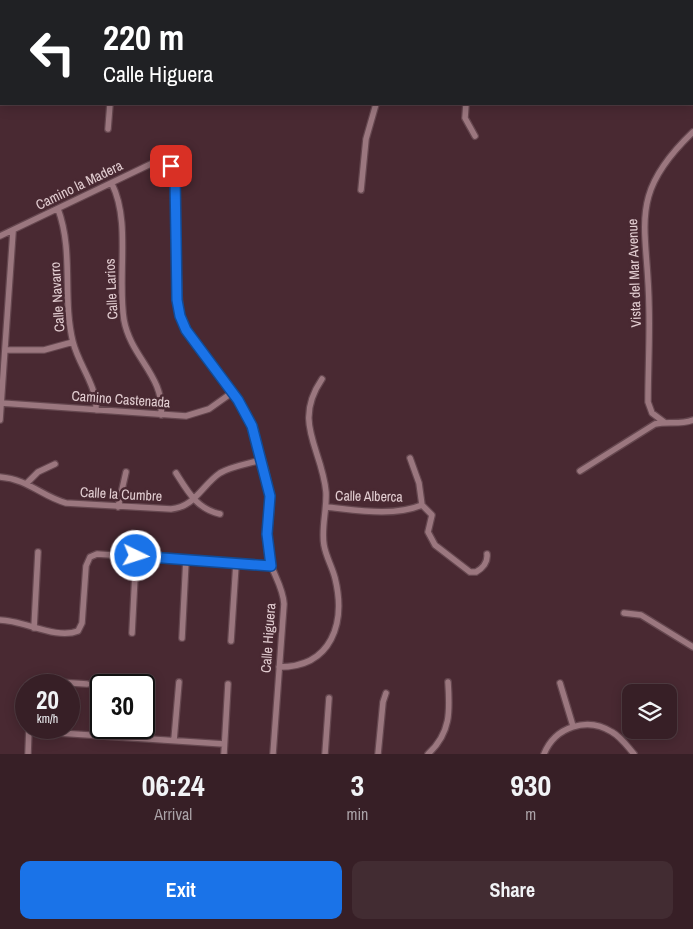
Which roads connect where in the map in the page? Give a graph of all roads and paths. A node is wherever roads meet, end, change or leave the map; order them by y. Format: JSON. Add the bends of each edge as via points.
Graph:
{"nodes":[{"id":1,"x":18,"y":0,"type":"edge"},
{"id":2,"x":22,"y":0,"type":"edge"},
{"id":3,"x":110,"y":105,"type":"edge"},
{"id":4,"x":376,"y":105,"type":"edge"},
{"id":5,"x":466,"y":105,"type":"edge"},
{"id":6,"x":108,"y":129,"type":"dead end"},
{"id":7,"x":693,"y":132,"type":"edge"},
{"id":8,"x":475,"y":136,"type":"dead end"},
{"id":9,"x":169,"y":163,"type":"joint"},
{"id":10,"x":112,"y":184,"type":"junction"},
{"id":11,"x":361,"y":190,"type":"dead end"},
{"id":12,"x":58,"y":209,"type":"junction"},
{"id":13,"x":13,"y":232,"type":"junction"},
{"id":14,"x":0,"y":236,"type":"edge"},
{"id":15,"x":73,"y":342,"type":"junction"},
{"id":16,"x":5,"y":350,"type":"junction"},
{"id":17,"x":322,"y":379,"type":"dead end"},
{"id":18,"x":233,"y":392,"type":"junction"},
{"id":19,"x":1,"y":403,"type":"junction"},
{"id":20,"x":96,"y":410,"type":"junction"},
{"id":21,"x":161,"y":415,"type":"junction"},
{"id":22,"x":0,"y":420,"type":"edge"},
{"id":23,"x":693,"y":420,"type":"edge"},
{"id":24,"x":664,"y":422,"type":"junction"},
{"id":25,"x":410,"y":458,"type":"dead end"},
{"id":26,"x":261,"y":460,"type":"junction"},
{"id":27,"x":55,"y":464,"type":"dead end"},
{"id":28,"x":580,"y":471,"type":"dead end"},
{"id":29,"x":126,"y":472,"type":"dead end"},
{"id":30,"x":176,"y":473,"type":"dead end"},
{"id":31,"x":0,"y":478,"type":"edge"},
{"id":32,"x":27,"y":482,"type":"junction"},
{"id":33,"x":194,"y":499,"type":"junction"},
{"id":34,"x":422,"y":505,"type":"junction"},
{"id":35,"x":118,"y":507,"type":"junction"},
{"id":36,"x":326,"y":507,"type":"junction"},
{"id":37,"x":220,"y":514,"type":"dead end"},
{"id":38,"x":38,"y":552,"type":"dead end"},
{"id":39,"x":487,"y":554,"type":"dead end"},
{"id":40,"x":136,"y":556,"type":"junction"},
{"id":41,"x":186,"y":560,"type":"junction"},
{"id":42,"x":236,"y":564,"type":"junction"},
{"id":43,"x":271,"y":566,"type":"junction"},
{"id":44,"x":624,"y":613,"type":"dead end"},
{"id":45,"x":0,"y":620,"type":"edge"},
{"id":46,"x":34,"y":628,"type":"junction"},
{"id":47,"x":132,"y":633,"type":"dead end"},
{"id":48,"x":182,"y":638,"type":"dead end"},
{"id":49,"x":231,"y":641,"type":"dead end"},
{"id":50,"x":693,"y":647,"type":"edge"},
{"id":51,"x":279,"y":667,"type":"junction"},
{"id":52,"x":179,"y":682,"type":"dead end"},
{"id":53,"x":448,"y":682,"type":"dead end"},
{"id":54,"x":560,"y":683,"type":"dead end"},
{"id":55,"x":80,"y":684,"type":"edge"},
{"id":56,"x":87,"y":684,"type":"dead end"},
{"id":57,"x":228,"y":684,"type":"dead end"},
{"id":58,"x":386,"y":693,"type":"dead end"},
{"id":59,"x":328,"y":698,"type":"dead end"},
{"id":60,"x":573,"y":726,"type":"junction"},
{"id":61,"x":155,"y":738,"type":"edge"},
{"id":62,"x":29,"y":739,"type":"edge"},
{"id":63,"x":174,"y":740,"type":"junction"},
{"id":64,"x":224,"y":744,"type":"junction"},
{"id":65,"x":28,"y":754,"type":"edge"},
{"id":66,"x":224,"y":754,"type":"edge"},
{"id":67,"x":273,"y":754,"type":"edge"},
{"id":68,"x":324,"y":754,"type":"edge"},
{"id":69,"x":378,"y":754,"type":"edge"},
{"id":70,"x":428,"y":754,"type":"edge"},
{"id":71,"x":544,"y":754,"type":"edge"},
{"id":72,"x":634,"y":754,"type":"edge"}],
"edges":[{"from":1,"to":2,"type":"street"},
{"from":3,"to":6,"type":"street"},
{"from":4,"to":11,"type":"street","via":[[366,139]]},
{"from":5,"to":8,"type":"street","via":[[465,118]]},
{"from":7,"to":24,"type":"street","name":"Vista del Mar Avenue","via":[[661,166],[653,183],[644,222],[649,306],[648,402],[652,413]]},
{"from":9,"to":10,"type":"street","name":"Camino la Madera","via":[[157,161]]},
{"from":9,"to":18,"type":"street","name":"Calle Higuera","via":[[175,176],[180,316],[186,330]]},
{"from":10,"to":12,"type":"street","name":"Camino la Madera"},
{"from":10,"to":21,"type":"street","name":"Calle Larios","via":[[120,207],[124,320],[135,351],[162,396]]},
{"from":12,"to":13,"type":"street","name":"Camino la Madera"},
{"from":12,"to":15,"type":"street","name":"Calle Navarro","via":[[65,231],[67,300]]},
{"from":13,"to":14,"type":"street","name":"Camino la Madera"},
{"from":13,"to":16,"type":"street"},
{"from":15,"to":16,"type":"street","via":[[44,350]]},
{"from":15,"to":20,"type":"street","name":"Calle Navarro","via":[[94,391]]},
{"from":16,"to":19,"type":"street"},
{"from":17,"to":36,"type":"street","via":[[311,399],[308,422],[326,490]]},
{"from":18,"to":21,"type":"street","name":"Camino Castenada","via":[[198,414]]},
{"from":18,"to":26,"type":"street","name":"Calle Higuera","via":[[252,426]]},
{"from":19,"to":20,"type":"street","name":"Camino Castenada"},
{"from":19,"to":22,"type":"street"},
{"from":20,"to":21,"type":"street","name":"Camino Castenada"},
{"from":23,"to":24,"type":"street","via":[[678,424]]},
{"from":24,"to":28,"type":"street","via":[[650,426]]},
{"from":25,"to":34,"type":"street","name":"Calle Alberca","via":[[419,483]]},
{"from":26,"to":33,"type":"street","name":"Calle la Cumbre","via":[[223,471]]},
{"from":26,"to":43,"type":"street","name":"Calle Higuera","via":[[270,496],[267,534]]},
{"from":27,"to":32,"type":"street"},
{"from":29,"to":35,"type":"street"},
{"from":30,"to":33,"type":"street"},
{"from":31,"to":32,"type":"street","name":"Calle la Cumbre"},
{"from":32,"to":35,"type":"street","name":"Calle la Cumbre","via":[[60,501]]},
{"from":33,"to":35,"type":"street","name":"Calle la Cumbre","via":[[182,507],[171,509]]},
{"from":33,"to":37,"type":"street","via":[[206,510]]},
{"from":34,"to":36,"type":"street","name":"Calle Alberca","via":[[391,511]]},
{"from":34,"to":39,"type":"street","via":[[432,515],[428,529],[431,539],[464,568],[470,572],[479,571],[486,564]]},
{"from":36,"to":51,"type":"street","via":[[323,541],[336,584],[336,628],[330,643],[315,658],[295,666]]},
{"from":38,"to":46,"type":"street"},
{"from":40,"to":41,"type":"street"},
{"from":40,"to":46,"type":"street","via":[[97,554],[88,559],[82,623],[78,631]]},
{"from":40,"to":47,"type":"street"},
{"from":41,"to":42,"type":"street"},
{"from":41,"to":48,"type":"street"},
{"from":42,"to":43,"type":"street"},
{"from":42,"to":49,"type":"street"},
{"from":43,"to":51,"type":"street","name":"Calle Higuera","via":[[280,582],[284,599]]},
{"from":44,"to":50,"type":"street","via":[[641,615]]},
{"from":45,"to":46,"type":"street"},
{"from":51,"to":67,"type":"street","name":"Calle Higuera"},
{"from":52,"to":63,"type":"street"},
{"from":53,"to":70,"type":"street","via":[[448,723],[442,739]]},
{"from":54,"to":60,"type":"street"},
{"from":55,"to":56,"type":"street"},
{"from":57,"to":64,"type":"street"},
{"from":58,"to":69,"type":"street"},
{"from":59,"to":68,"type":"street"},
{"from":60,"to":71,"type":"street","via":[[557,735]]},
{"from":60,"to":72,"type":"street","via":[[588,724],[606,728]]},
{"from":61,"to":63,"type":"street"},
{"from":62,"to":65,"type":"street"},
{"from":63,"to":64,"type":"street"},
{"from":64,"to":66,"type":"street"}]}
